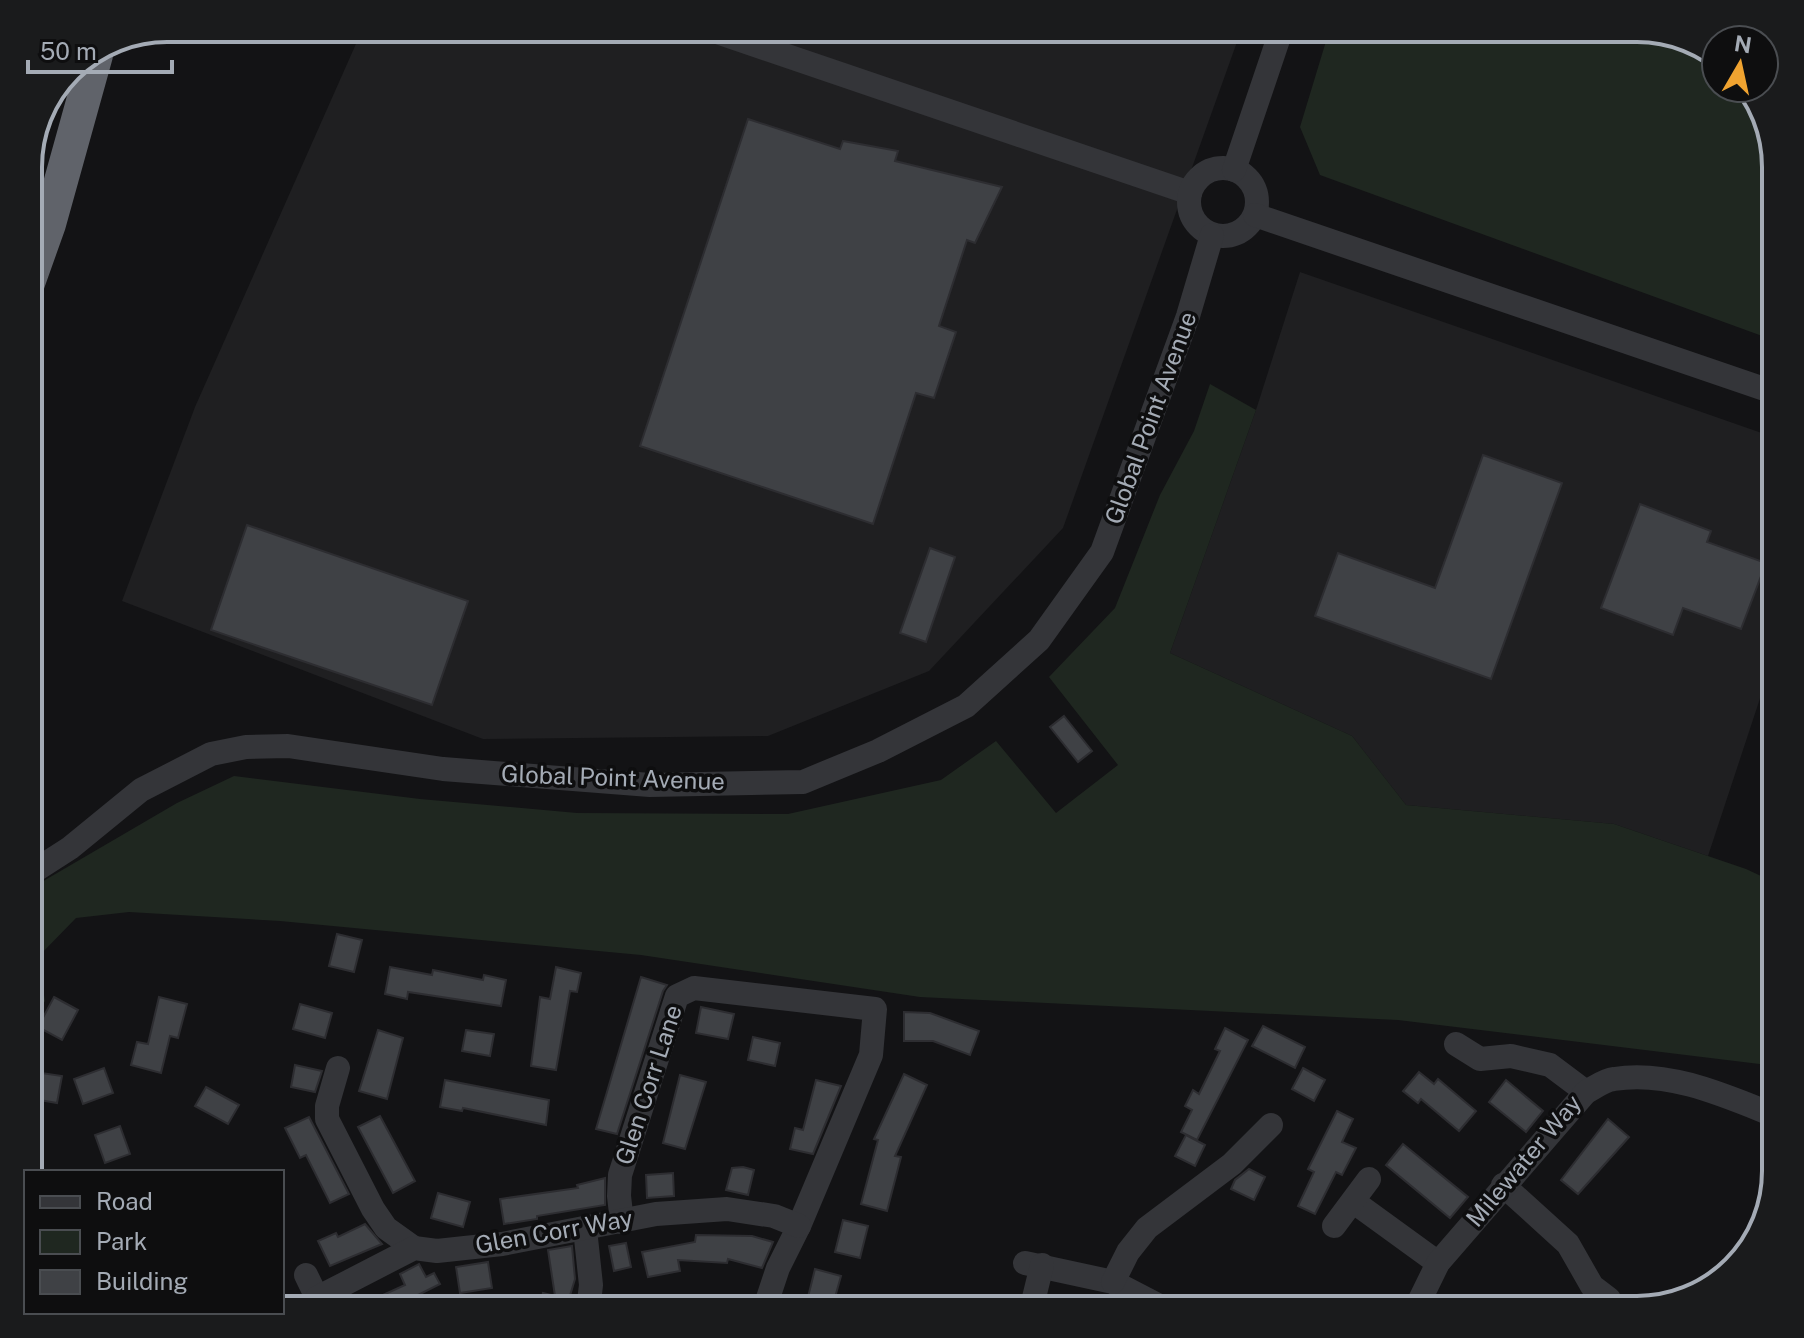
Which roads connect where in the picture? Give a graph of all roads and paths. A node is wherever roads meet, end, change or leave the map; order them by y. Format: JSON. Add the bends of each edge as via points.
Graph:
{"nodes":[{"id":1,"x":746,"y":42,"type":"edge"},
{"id":2,"x":1277,"y":42,"type":"edge"},
{"id":3,"x":92,"y":68,"type":"edge"},
{"id":4,"x":1234,"y":170,"type":"junction"},
{"id":5,"x":1190,"y":193,"type":"junction"},
{"id":6,"x":1255,"y":215,"type":"junction"},
{"id":7,"x":1212,"y":235,"type":"junction"},
{"id":8,"x":42,"y":244,"type":"edge"},
{"id":9,"x":1762,"y":388,"type":"edge"},
{"id":10,"x":42,"y":866,"type":"edge"},
{"id":11,"x":1456,"y":1044,"type":"dead end"},
{"id":12,"x":338,"y":1068,"type":"dead end"},
{"id":13,"x":1586,"y":1092,"type":"junction"},
{"id":14,"x":1762,"y":1110,"type":"edge"},
{"id":15,"x":1271,"y":1125,"type":"dead end"},
{"id":16,"x":1369,"y":1179,"type":"dead end"},
{"id":17,"x":1503,"y":1185,"type":"junction"},
{"id":18,"x":1354,"y":1202,"type":"junction"},
{"id":19,"x":622,"y":1222,"type":"junction"},
{"id":20,"x":799,"y":1226,"type":"junction"},
{"id":21,"x":1334,"y":1226,"type":"dead end"},
{"id":22,"x":585,"y":1229,"type":"junction"},
{"id":23,"x":414,"y":1248,"type":"junction"},
{"id":24,"x":1438,"y":1263,"type":"junction"},
{"id":25,"x":306,"y":1275,"type":"dead end"},
{"id":26,"x":1113,"y":1282,"type":"junction"},
{"id":27,"x":316,"y":1296,"type":"edge"},
{"id":28,"x":333,"y":1296,"type":"edge"},
{"id":29,"x":590,"y":1296,"type":"edge"},
{"id":30,"x":769,"y":1296,"type":"edge"},
{"id":31,"x":1032,"y":1296,"type":"edge"},
{"id":32,"x":1140,"y":1296,"type":"edge"},
{"id":33,"x":1422,"y":1296,"type":"edge"},
{"id":34,"x":1605,"y":1296,"type":"edge"}],
"edges":[{"from":1,"to":5,"type":"street"},
{"from":2,"to":4,"type":"street"},
{"from":3,"to":8,"type":"highway"},
{"from":4,"to":5,"type":"street","via":[[1202,175]]},
{"from":4,"to":6,"type":"street","via":[[1254,188]]},
{"from":5,"to":7,"type":"street","via":[[1193,219]]},
{"from":6,"to":7,"type":"street","via":[[1243,231]]},
{"from":6,"to":9,"type":"street"},
{"from":7,"to":10,"type":"street","name":"Global Point Avenue","via":[[1157,406],[1102,552],[1039,640],[966,706],[803,782],[650,785],[443,769],[288,746],[246,747],[211,754],[141,790]]},
{"from":11,"to":13,"type":"street","name":"Milewater Way","via":[[1480,1059],[1511,1056],[1550,1065]]},
{"from":12,"to":23,"type":"street","via":[[327,1119],[373,1209],[386,1228]]},
{"from":13,"to":14,"type":"street","via":[[1611,1079],[1659,1078]]},
{"from":13,"to":17,"type":"street","name":"Milewater Way"},
{"from":15,"to":26,"type":"street","via":[[1232,1164],[1147,1228]]},
{"from":16,"to":18,"type":"street"},
{"from":17,"to":24,"type":"street","name":"Milewater Way"},
{"from":17,"to":34,"type":"street","via":[[1568,1244],[1592,1286]]},
{"from":18,"to":21,"type":"street"},
{"from":18,"to":24,"type":"street"},
{"from":19,"to":20,"type":"street","name":"Glen Corr Way","via":[[727,1209]]},
{"from":19,"to":20,"type":"street","name":"Glen Corr Lane","via":[[624,1161],[677,996],[694,988],[875,1009],[871,1055]]},
{"from":19,"to":22,"type":"street","name":"Glen Corr Way"},
{"from":20,"to":30,"type":"street"},
{"from":22,"to":23,"type":"street","name":"Glen Corr Way","via":[[502,1244],[437,1251]]},
{"from":22,"to":29,"type":"street"},
{"from":23,"to":28,"type":"street","name":"Glen Corr Way"},
{"from":24,"to":33,"type":"street","name":"Milewater Way"},
{"from":25,"to":27,"type":"street"},
{"from":26,"to":31,"type":"street","via":[[1033,1264]]},
{"from":26,"to":32,"type":"street"}]}
